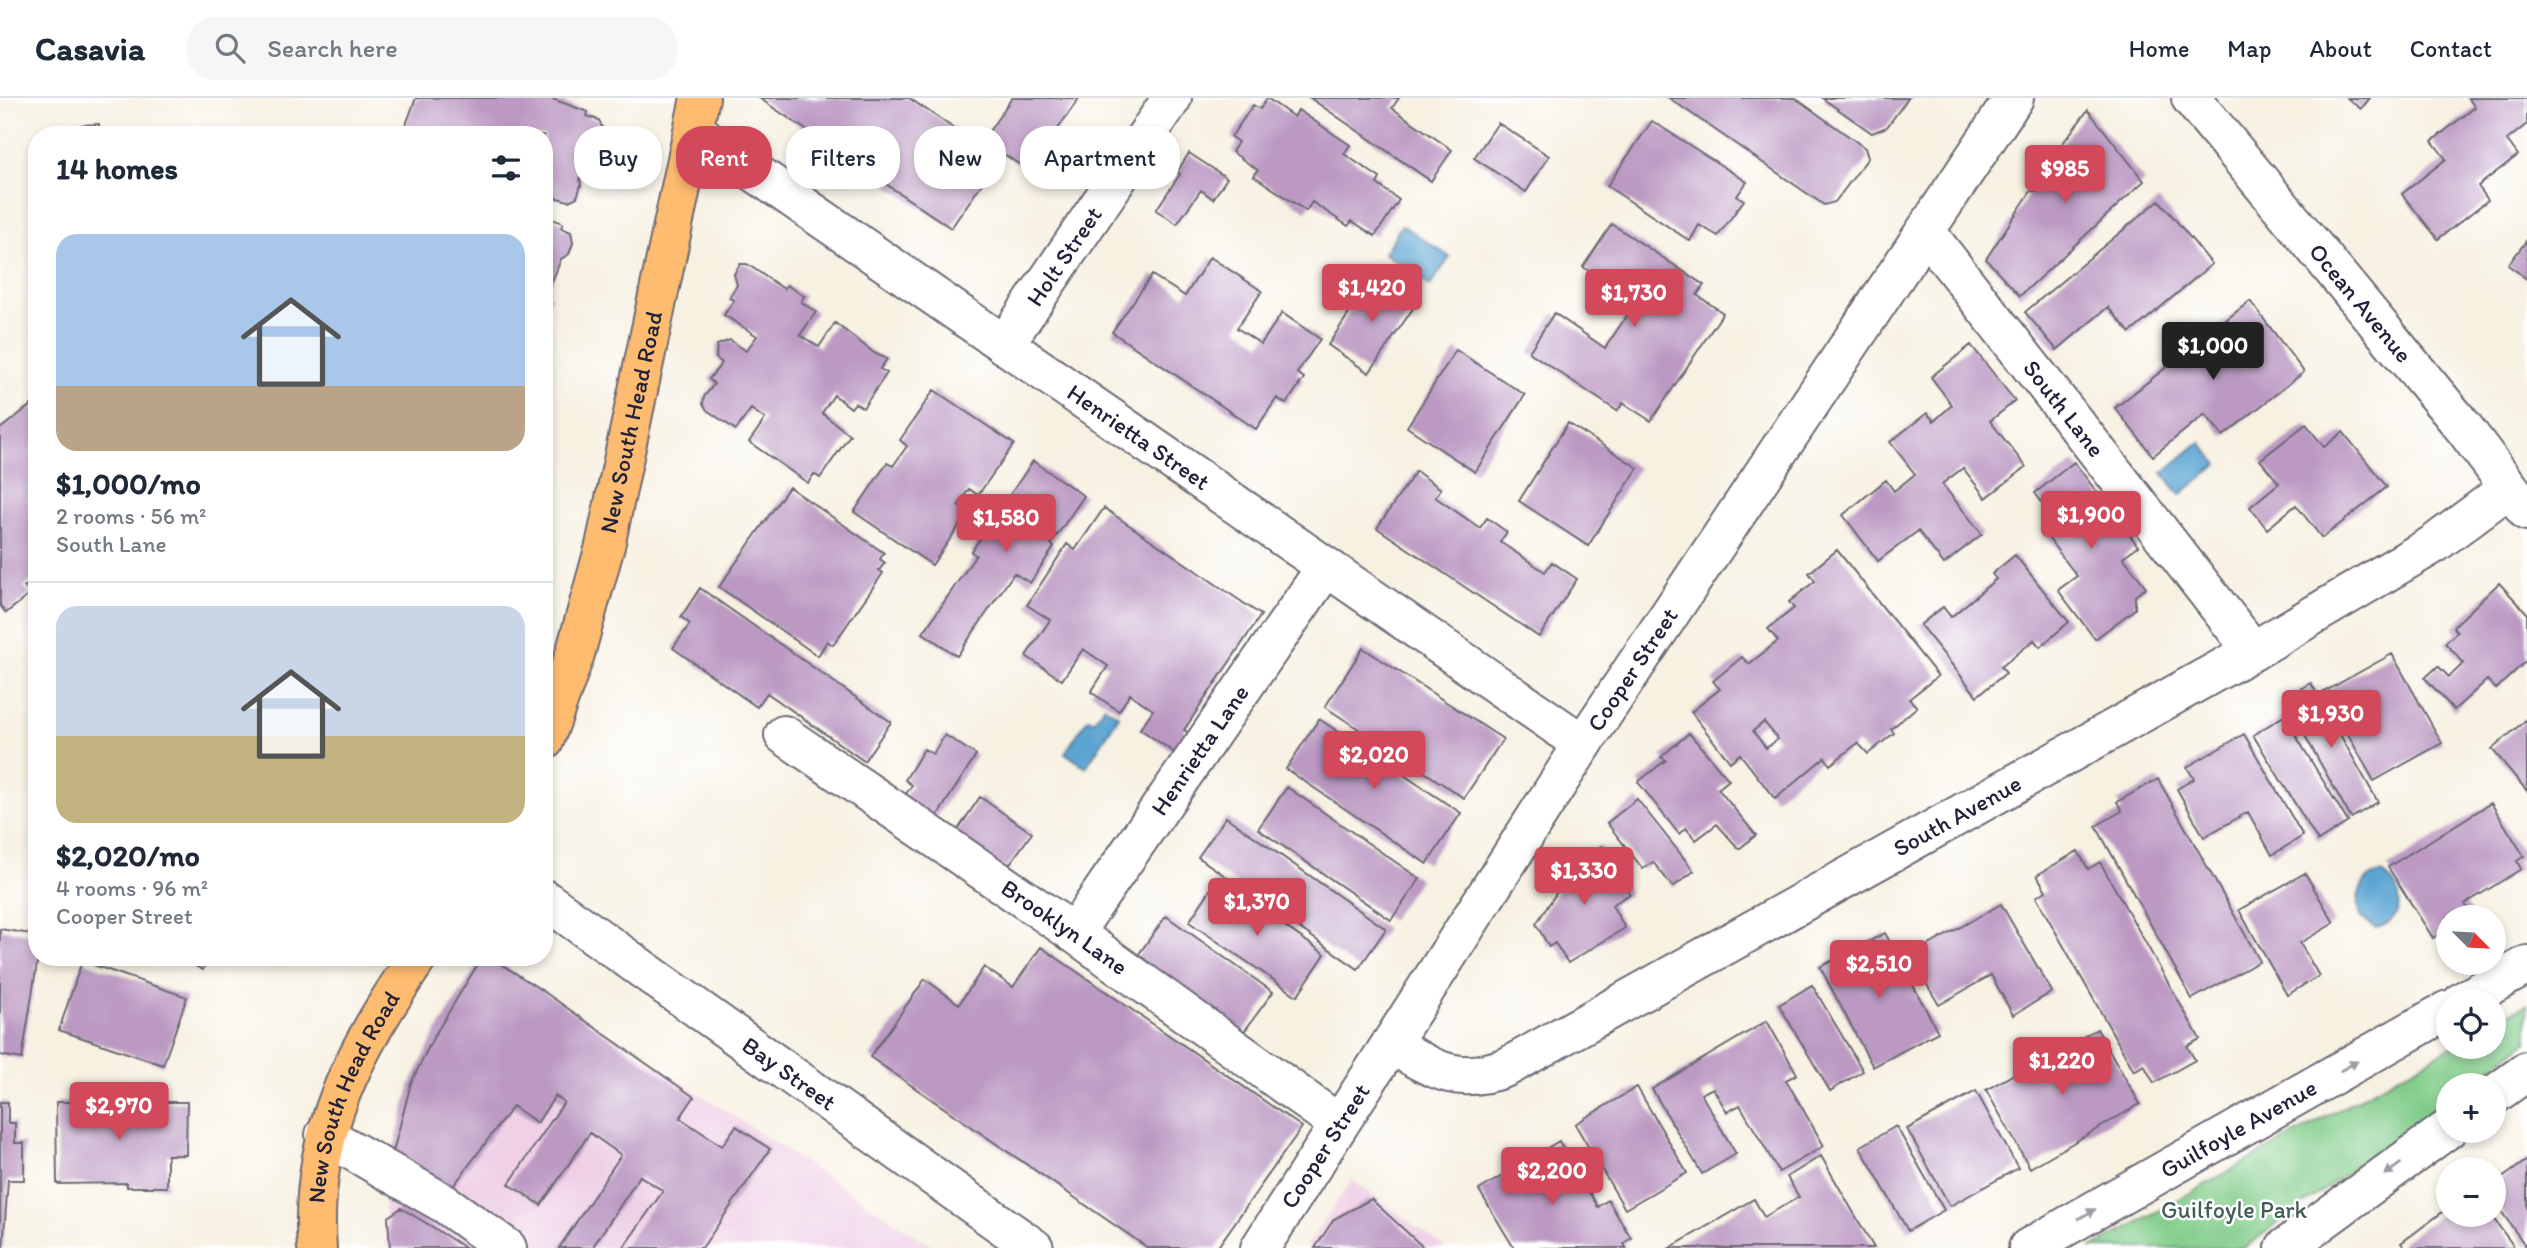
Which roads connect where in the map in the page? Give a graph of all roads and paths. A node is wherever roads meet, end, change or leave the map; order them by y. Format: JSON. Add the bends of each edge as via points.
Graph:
{"nodes":[{"id":1,"x":1171,"y":98,"type":"edge"},
{"id":2,"x":2014,"y":98,"type":"edge"},
{"id":3,"x":2191,"y":98,"type":"edge"},
{"id":4,"x":697,"y":115,"type":"edge"},
{"id":5,"x":1926,"y":232,"type":"junction"},
{"id":6,"x":1004,"y":345,"type":"junction"},
{"id":7,"x":2518,"y":500,"type":"edge"},
{"id":8,"x":1326,"y":567,"type":"junction"},
{"id":9,"x":2253,"y":651,"type":"junction"},
{"id":10,"x":553,"y":716,"type":"edge"},
{"id":11,"x":784,"y":735,"type":"dead end"},
{"id":12,"x":1583,"y":744,"type":"junction"},
{"id":13,"x":553,"y":905,"type":"edge"},
{"id":14,"x":1074,"y":933,"type":"junction"},
{"id":15,"x":2527,"y":965,"type":"edge"},
{"id":16,"x":412,"y":966,"type":"edge"},
{"id":17,"x":2484,"y":989,"type":"edge"},
{"id":18,"x":2436,"y":1017,"type":"edge"},
{"id":19,"x":1391,"y":1044,"type":"junction"},
{"id":20,"x":2527,"y":1071,"type":"edge"},
{"id":21,"x":2506,"y":1087,"type":"edge"},
{"id":22,"x":1339,"y":1124,"type":"junction"},
{"id":23,"x":325,"y":1135,"type":"junction"},
{"id":24,"x":2436,"y":1138,"type":"edge"},
{"id":25,"x":317,"y":1248,"type":"edge"},
{"id":26,"x":507,"y":1248,"type":"edge"},
{"id":27,"x":1034,"y":1248,"type":"edge"},
{"id":28,"x":1260,"y":1248,"type":"edge"},
{"id":29,"x":2028,"y":1248,"type":"edge"},
{"id":30,"x":2285,"y":1248,"type":"edge"}],
"edges":[{"from":1,"to":6,"type":"street","name":"Holt Street"},
{"from":2,"to":5,"type":"street","name":"Cooper Street"},
{"from":3,"to":7,"type":"street","name":"Ocean Avenue","via":[[2464,428]]},
{"from":4,"to":6,"type":"street","name":"Henrietta Street"},
{"from":4,"to":10,"type":"main road","name":"New South Head Road","via":[[605,546]]},
{"from":5,"to":9,"type":"street","name":"South Lane"},
{"from":5,"to":12,"type":"street","name":"Cooper Street"},
{"from":6,"to":8,"type":"street","name":"Henrietta Street"},
{"from":7,"to":9,"type":"street","name":"South Avenue"},
{"from":8,"to":12,"type":"street","name":"Henrietta Street"},
{"from":8,"to":14,"type":"street","name":"Henrietta Lane"},
{"from":9,"to":19,"type":"street","name":"South Avenue","via":[[1507,1067],[1482,1076],[1456,1076]]},
{"from":11,"to":14,"type":"street","name":"Brooklyn Lane"},
{"from":12,"to":19,"type":"street","name":"Cooper Street"},
{"from":13,"to":27,"type":"street","name":"Bay Street"},
{"from":14,"to":22,"type":"street","name":"Brooklyn Lane"},
{"from":15,"to":17,"type":"street"},
{"from":16,"to":23,"type":"main road","name":"New South Head Road","via":[[364,1041]]},
{"from":29,"to":18,"type":"street","name":"Guilfoyle Avenue","one_way":true},
{"from":19,"to":22,"type":"street","name":"Cooper Street"},
{"from":20,"to":21,"type":"street"},
{"from":22,"to":28,"type":"street","name":"Cooper Street"},
{"from":23,"to":25,"type":"main road","name":"New South Head Road","via":[[317,1188]]},
{"from":23,"to":26,"type":"street","via":[[446,1204]]},
{"from":24,"to":30,"type":"street","one_way":true}]}
